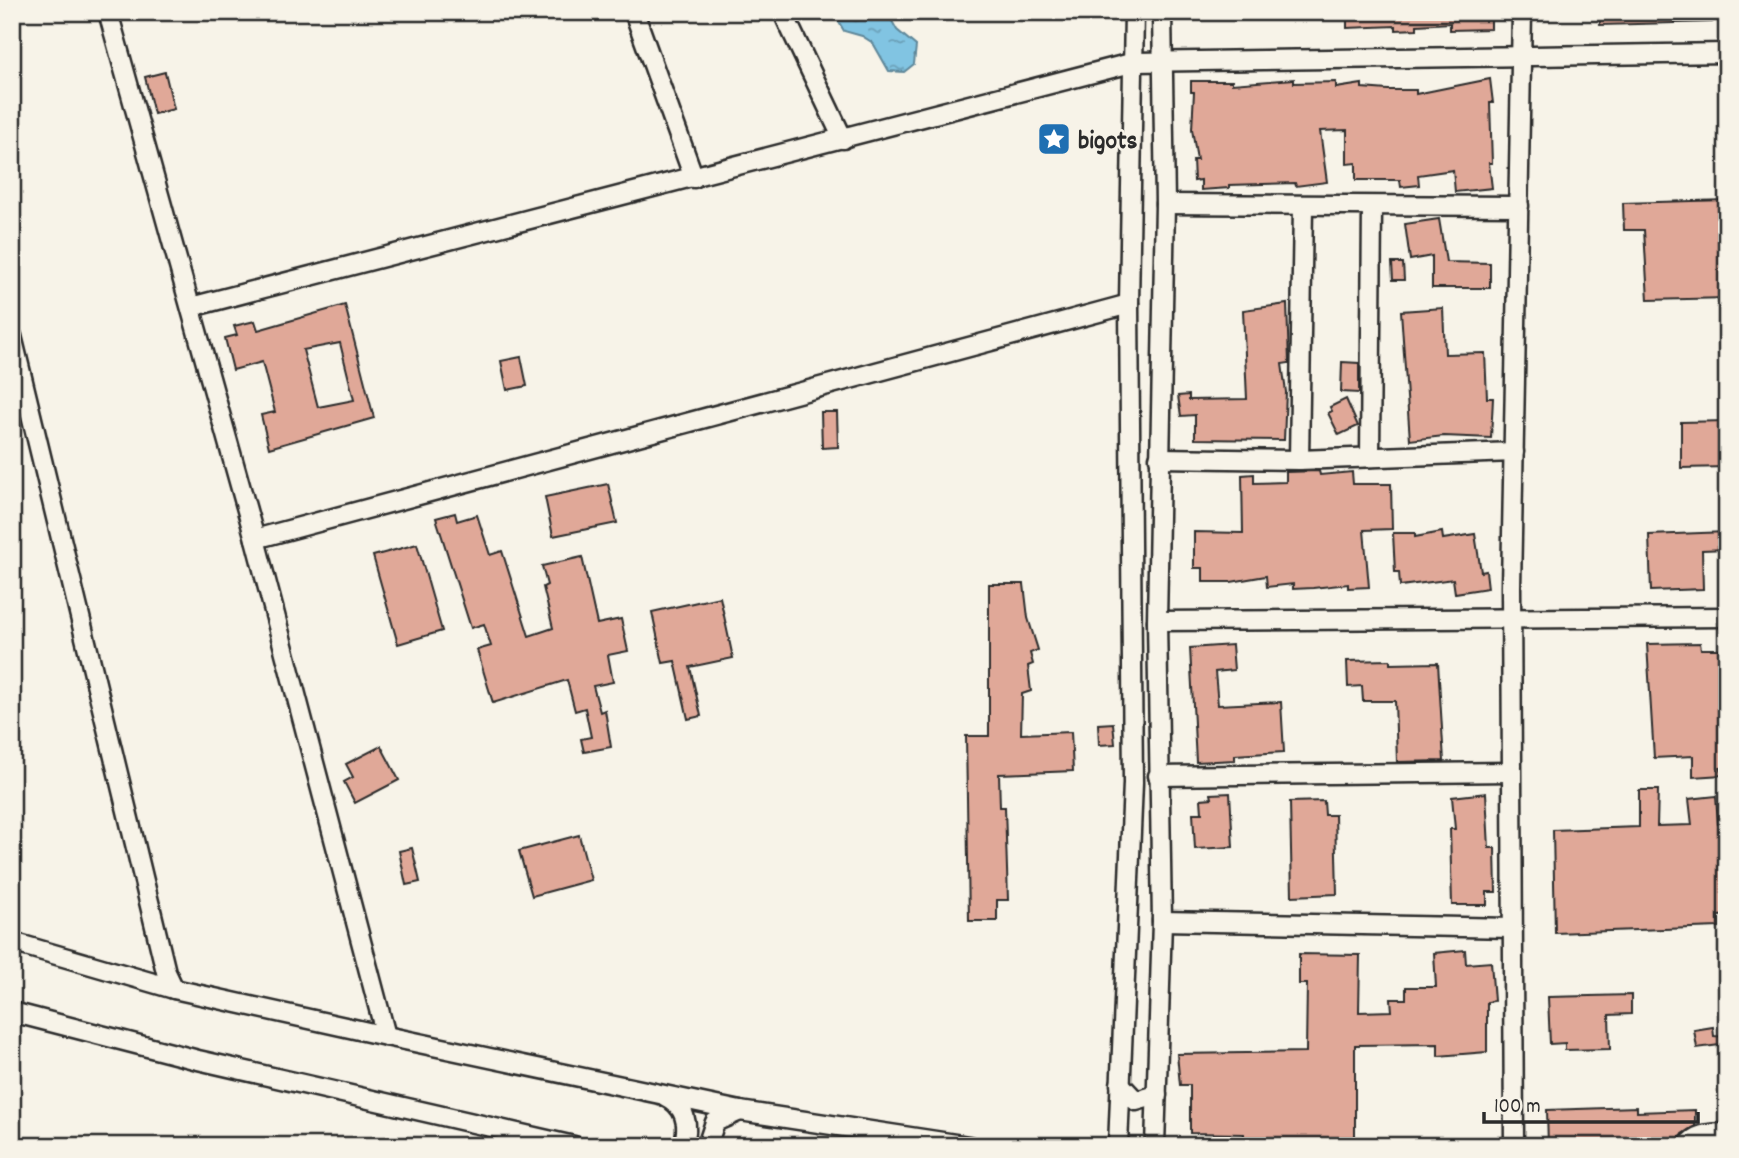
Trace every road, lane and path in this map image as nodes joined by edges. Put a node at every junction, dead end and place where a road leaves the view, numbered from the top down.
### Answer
1 (108, 12) edge
2 (635, 12) edge
3 (1134, 12) edge
4 (1162, 12) edge
5 (1522, 12) edge
6 (786, 19) dead end
7 (1727, 53) edge
8 (1522, 56) junction
9 (1162, 60) junction
10 (1135, 62) junction
11 (843, 139) junction
12 (694, 178) junction
13 (1165, 204) junction
14 (1519, 206) junction
15 (1303, 207) junction
16 (1372, 207) junction
17 (1129, 304) junction
18 (191, 307) junction
19 (13, 345) edge
20 (1514, 452) junction
21 (1370, 457) junction
22 (1159, 458) junction
23 (1299, 460) junction
24 (255, 539) junction
25 (1727, 617) edge
26 (1157, 621) junction
27 (1511, 621) junction
28 (1511, 772) junction
29 (1158, 776) junction
30 (1162, 921) junction
31 (1512, 928) junction
32 (12, 942) edge
33 (174, 989) junction
34 (12, 1012) edge
35 (386, 1036) junction
36 (1120, 1084) junction
37 (661, 1094) junction
38 (1157, 1095) junction
39 (740, 1111) junction
40 (1727, 1133) edge
41 (574, 1146) edge
42 (683, 1146) edge
43 (707, 1146) edge
44 (969, 1146) edge
45 (1118, 1146) edge
46 (1155, 1146) edge
47 (1514, 1146) edge
48 (1687, 1146) edge

1 - 18 street
2 - 12 street
3 - 10 street
4 - 9 street
5 - 8 street
6 - 11 street
7 - 8 street
8 - 9 street
8 - 14 street
9 - 10 street
9 - 13 street
10 - 11 street
10 - 17 street
11 - 12 street
12 - 18 street
13 - 15 street
13 - 22 street
14 - 16 street
14 - 20 street
15 - 16 street
15 - 23 street
16 - 21 street
17 - 24 street
17 - 36 street
18 - 24 street
19 - 33 street
20 - 21 street
20 - 27 street
21 - 23 street
22 - 23 street
22 - 26 street
24 - 35 street
25 - 27 street
26 - 27 street
26 - 29 street
27 - 28 street
28 - 29 street
28 - 31 street
29 - 30 street
30 - 31 street
30 - 38 street
31 - 47 street
32 - 33 street
33 - 35 street
34 - 41 street
35 - 37 street
36 - 38 street
36 - 45 street
37 - 39 street
37 - 42 street
38 - 46 street
39 - 43 street
39 - 44 street
40 - 48 street

